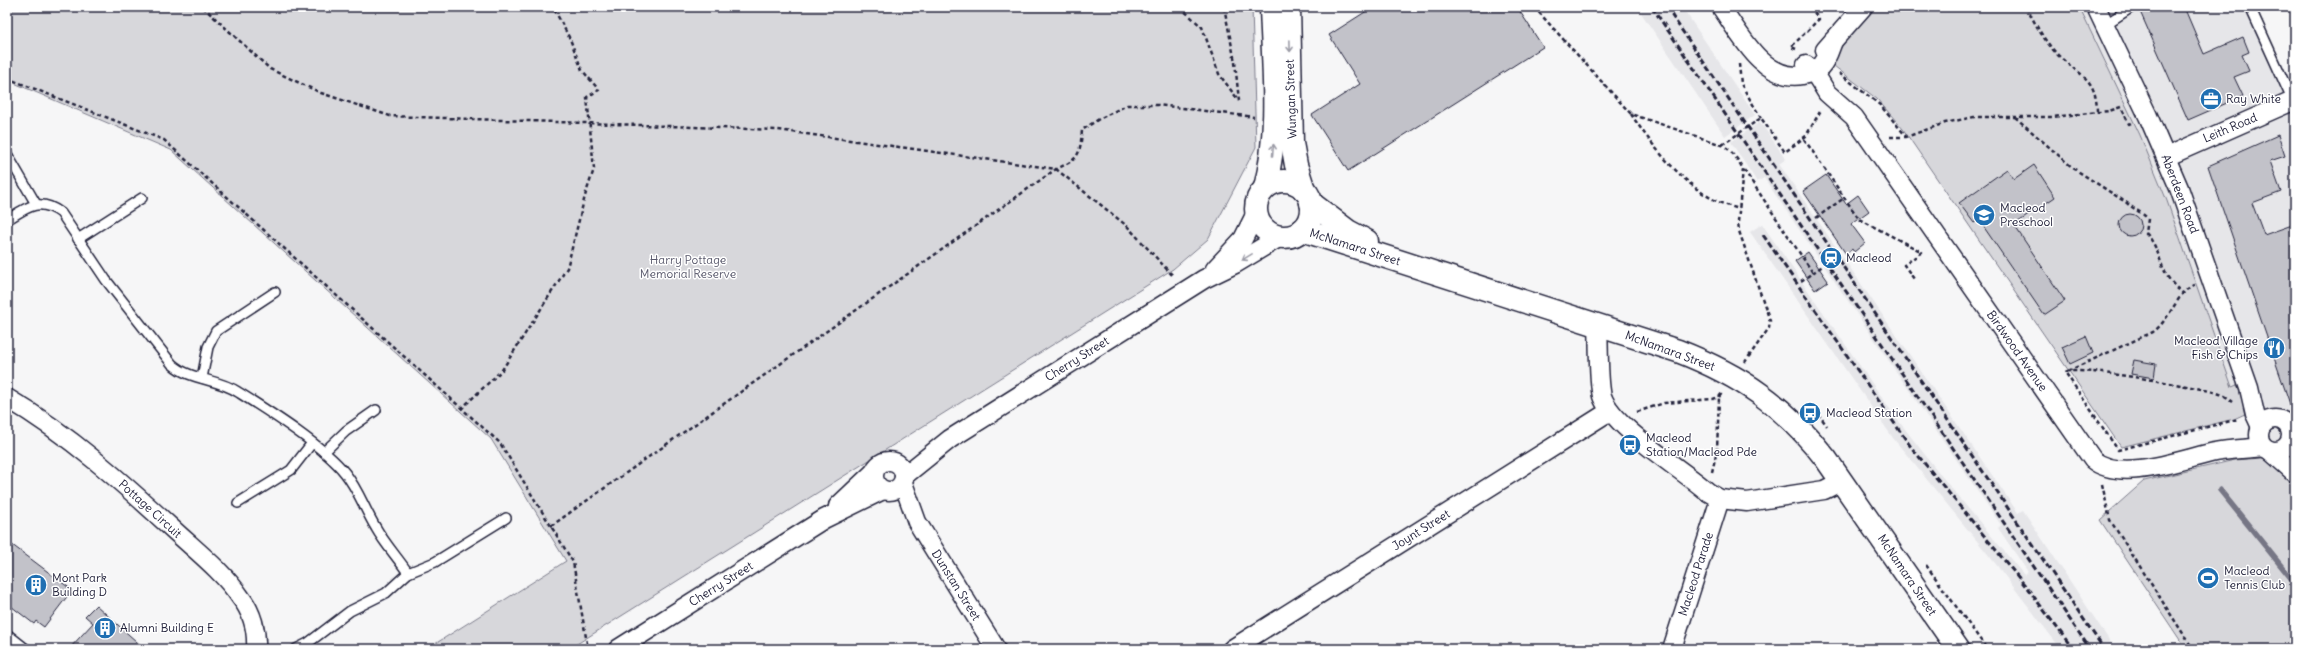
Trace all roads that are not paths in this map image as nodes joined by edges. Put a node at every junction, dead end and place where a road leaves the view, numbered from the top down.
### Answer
1 (1271, 7) edge
2 (1289, 7) edge
3 (1720, 7) edge
4 (1863, 7) edge
5 (2096, 7) edge
6 (2132, 7) edge
7 (2250, 7) edge
8 (2106, 24) junction
9 (1814, 66) junction
10 (2294, 102) edge
11 (1868, 138) junction
12 (7, 154) edge
13 (2166, 157) junction
14 (1265, 188) junction
15 (1307, 196) junction
16 (142, 198) dead end
17 (36, 204) junction
18 (1256, 213) junction
19 (7, 220) edge
20 (1302, 230) junction
21 (1280, 237) junction
22 (78, 239) junction
23 (1407, 264) junction
24 (1204, 279) junction
25 (275, 292) dead end
26 (1598, 325) junction
27 (202, 378) junction
28 (7, 398) edge
29 (376, 410) dead end
30 (1615, 416) junction
31 (2273, 431) edge
32 (950, 439) junction
33 (2291, 441) edge
34 (312, 443) junction
35 (324, 452) junction
36 (2295, 461) edge
37 (892, 462) junction
38 (874, 472) junction
39 (2295, 473) edge
40 (903, 479) junction
41 (1842, 481) junction
42 (885, 491) junction
43 (1720, 499) junction
44 (238, 503) dead end
45 (506, 518) dead end
46 (824, 519) junction
47 (916, 522) junction
48 (408, 573) junction
49 (7, 634) edge
50 (26, 649) edge
51 (256, 649) edge
52 (296, 649) edge
53 (618, 649) edge
54 (996, 649) edge
55 (1232, 649) edge
56 (1672, 649) edge
57 (1958, 649) edge

14 -> 1 street, Wungan Street
2 -> 15 street, Wungan Street
3 - 9 street
4 - 9 street
5 - 8 street, Aberdeen Road
6 - 8 lane
7 - 10 lane
8 - 13 street, Aberdeen Road
9 - 11 street, Birdwood Avenue
9 - 11 street, Birdwood Avenue
10 - 13 street, Leith Road
11 - 31 street, Birdwood Avenue
12 - 17 lane
13 - 31 street, Aberdeen Road
14 - 15 street
14 - 18 street
15 - 20 street
15 - 23 street, McNamara Street
16 - 22 lane
17 - 19 lane
17 - 22 lane
18 - 21 street
18 - 24 street, Cherry Street
20 - 21 street
20 - 23 street, McNamara Street
21 -> 24 street, Cherry Street
22 - 27 lane
23 - 26 street, McNamara Street
24 - 32 street, Cherry Street
25 - 27 lane
26 - 30 street
26 - 41 street, McNamara Street
27 - 34 lane
28 - 51 street, Pottage Circuit
29 - 35 lane
30 - 43 street
30 - 55 street, Joynt Street
31 - 33 street
31 - 39 street, Aberdeen Road
32 - 37 street, Cherry Street
32 - 40 street, Cherry Street
33 - 36 street
34 - 35 lane
34 - 44 lane
35 - 48 lane
37 - 38 street
37 - 40 street
38 - 42 street
38 - 46 street, Cherry Street
40 - 42 street
40 - 47 street, Dunstan Street
41 - 43 street
41 - 57 street, McNamara Street
42 - 46 street, Cherry Street
42 - 47 street, Dunstan Street
43 - 56 street, Macleod Parade
45 - 48 lane
46 - 53 street, Cherry Street
47 - 54 street, Dunstan Street
48 - 52 lane
49 - 50 lane

